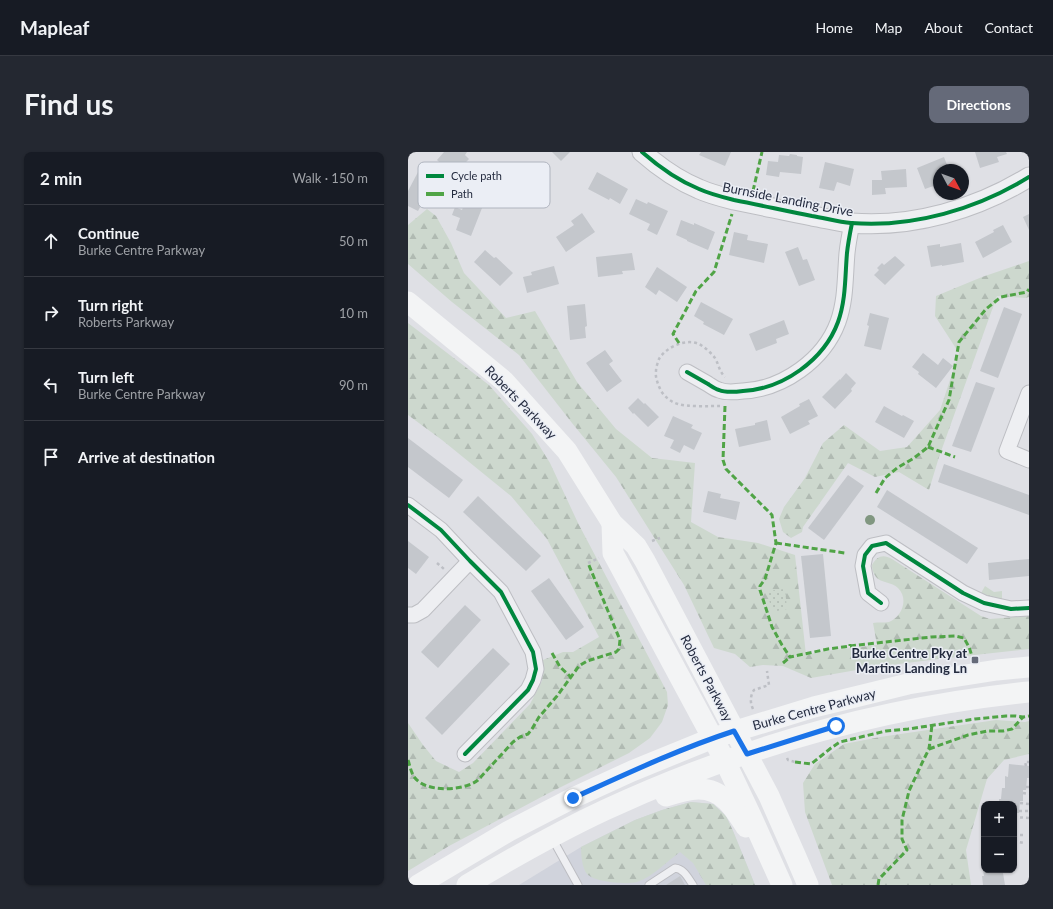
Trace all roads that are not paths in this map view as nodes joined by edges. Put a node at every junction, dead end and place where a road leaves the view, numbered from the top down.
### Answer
1 (642, 152) edge
2 (1029, 177) edge
3 (852, 223) junction
4 (408, 302) edge
5 (687, 372) dead end
6 (1029, 393) edge
7 (1029, 460) edge
8 (408, 505) edge
9 (612, 523) junction
10 (470, 561) junction
11 (881, 603) dead end
12 (1029, 608) edge
13 (408, 615) edge
14 (1029, 667) edge
15 (1029, 692) edge
16 (734, 731) junction
17 (713, 738) junction
18 (464, 754) dead end
19 (747, 754) junction
20 (725, 761) junction
21 (551, 837) junction
22 (781, 884) edge
23 (418, 885) edge
24 (467, 885) edge
25 (578, 885) edge
26 (649, 885) edge
27 (693, 885) edge
28 (808, 885) edge

1 - 3 street, Burnside Landing Drive
2 - 3 street, Burnside Landing Drive
3 - 5 street
4 - 9 main road, Roberts Parkway
6 - 7 street
8 - 10 street
9 - 16 main road, Roberts Parkway
9 - 17 main road, Roberts Parkway
10 - 13 street
10 - 18 street
11 - 12 street
14 - 16 main road, Burke Centre Parkway
15 - 19 main road, Burke Centre Parkway
16 - 17 main road, Burke Centre Parkway
16 - 19 main road, Roberts Parkway
17 - 20 main road, Roberts Parkway
17 - 23 main road, Burke Centre Parkway
19 - 20 main road, Burke Centre Parkway
19 - 28 main road, Roberts Parkway
20 - 21 main road, Burke Centre Parkway
20 - 22 main road, Roberts Parkway
21 - 22 main road
21 - 24 main road, Burke Centre Parkway
21 - 25 lane
26 - 27 lane

